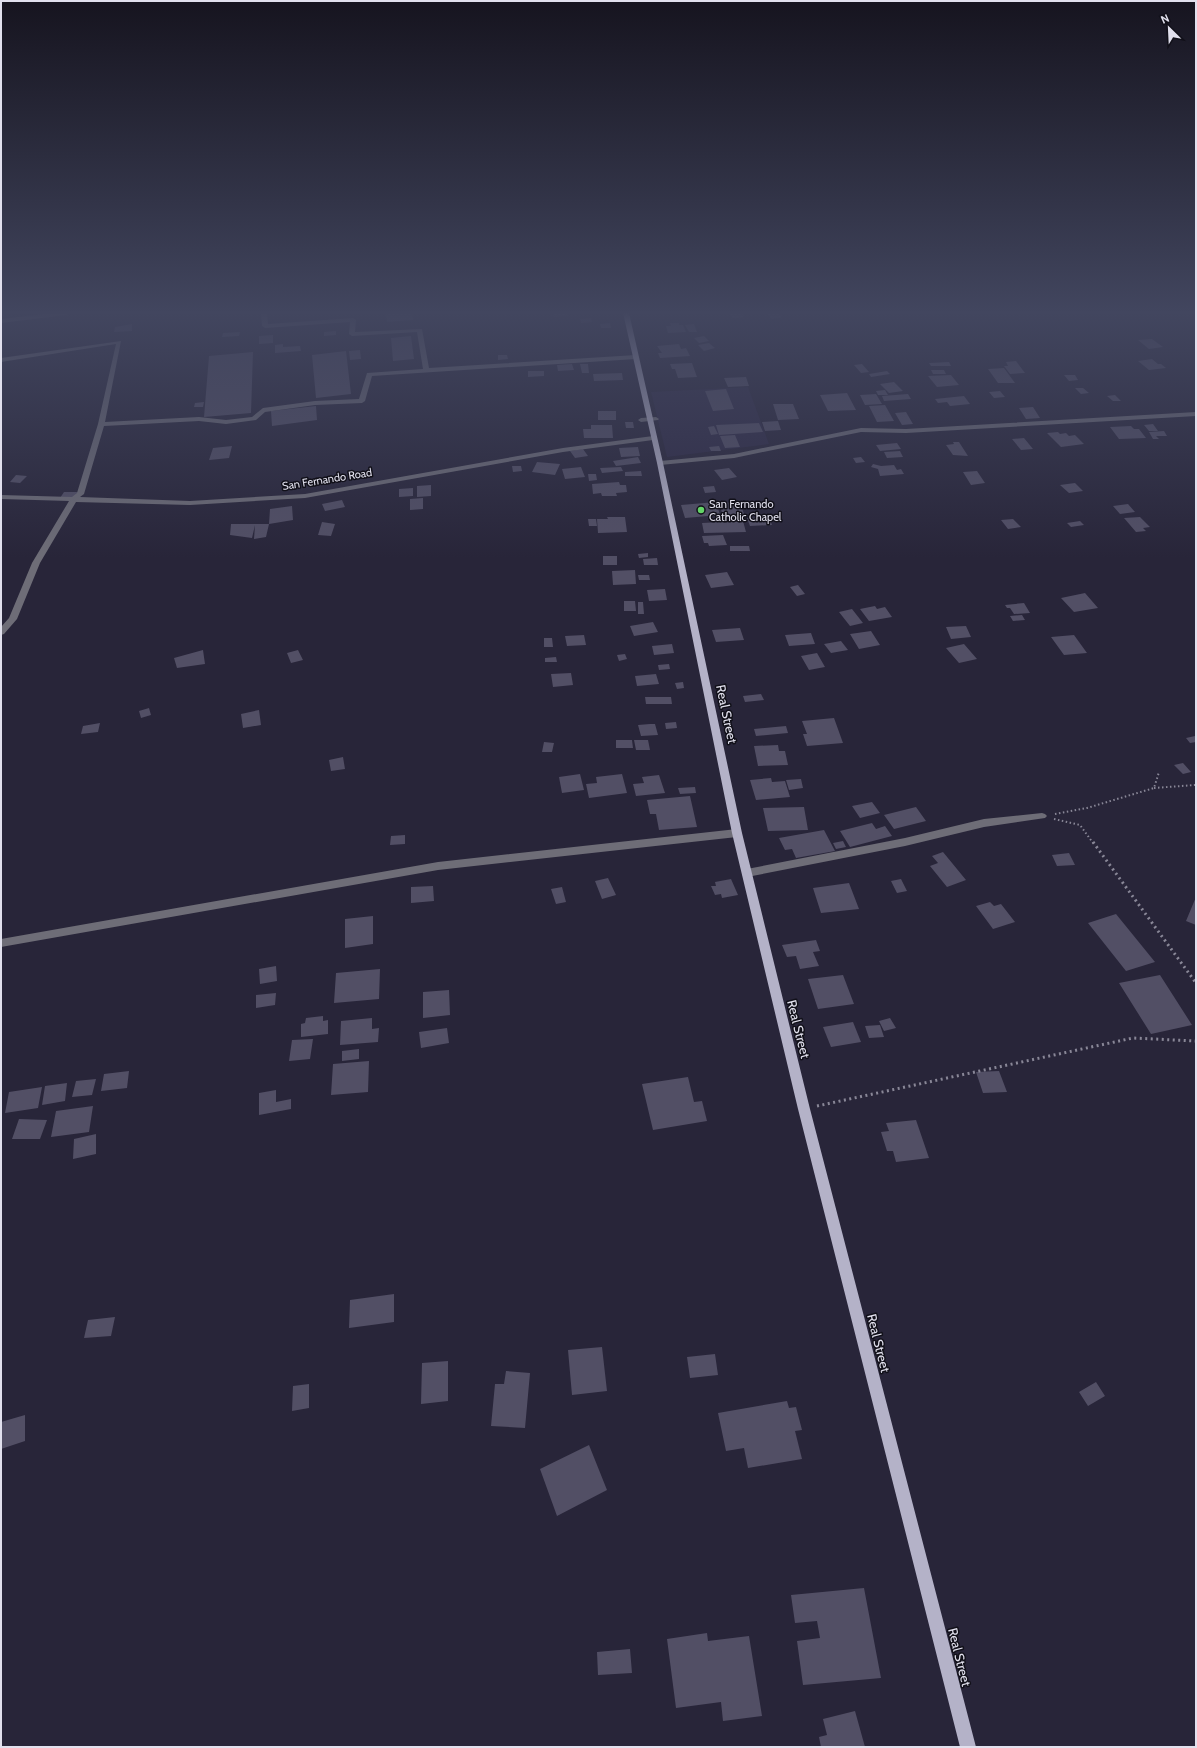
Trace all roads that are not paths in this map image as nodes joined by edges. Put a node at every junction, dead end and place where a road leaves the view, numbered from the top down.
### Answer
1 (107, 395) edge
2 (364, 395) edge
3 (644, 395) edge
4 (1196, 414) edge
5 (101, 424) junction
6 (653, 438) junction
7 (660, 463) junction
8 (1, 497) edge
9 (73, 500) junction
10 (13, 619) junction
11 (1, 622) edge
12 (1, 632) edge
13 (1042, 816) road end
14 (737, 833) junction
15 (747, 873) junction
16 (1, 943) edge
17 (968, 1747) edge

1 - 5 street
2 - 5 street
3 - 6 main road, Real Street
4 - 7 street
5 - 9 street
6 - 7 main road, Real Street
6 - 9 street, San Fernando Road
7 - 14 main road, Real Street
8 - 9 street, San Fernando Road
9 - 10 street
10 - 11 street
10 - 12 street
13 - 15 street
14 - 15 main road, Real Street
14 - 16 street
15 - 17 main road, Real Street

